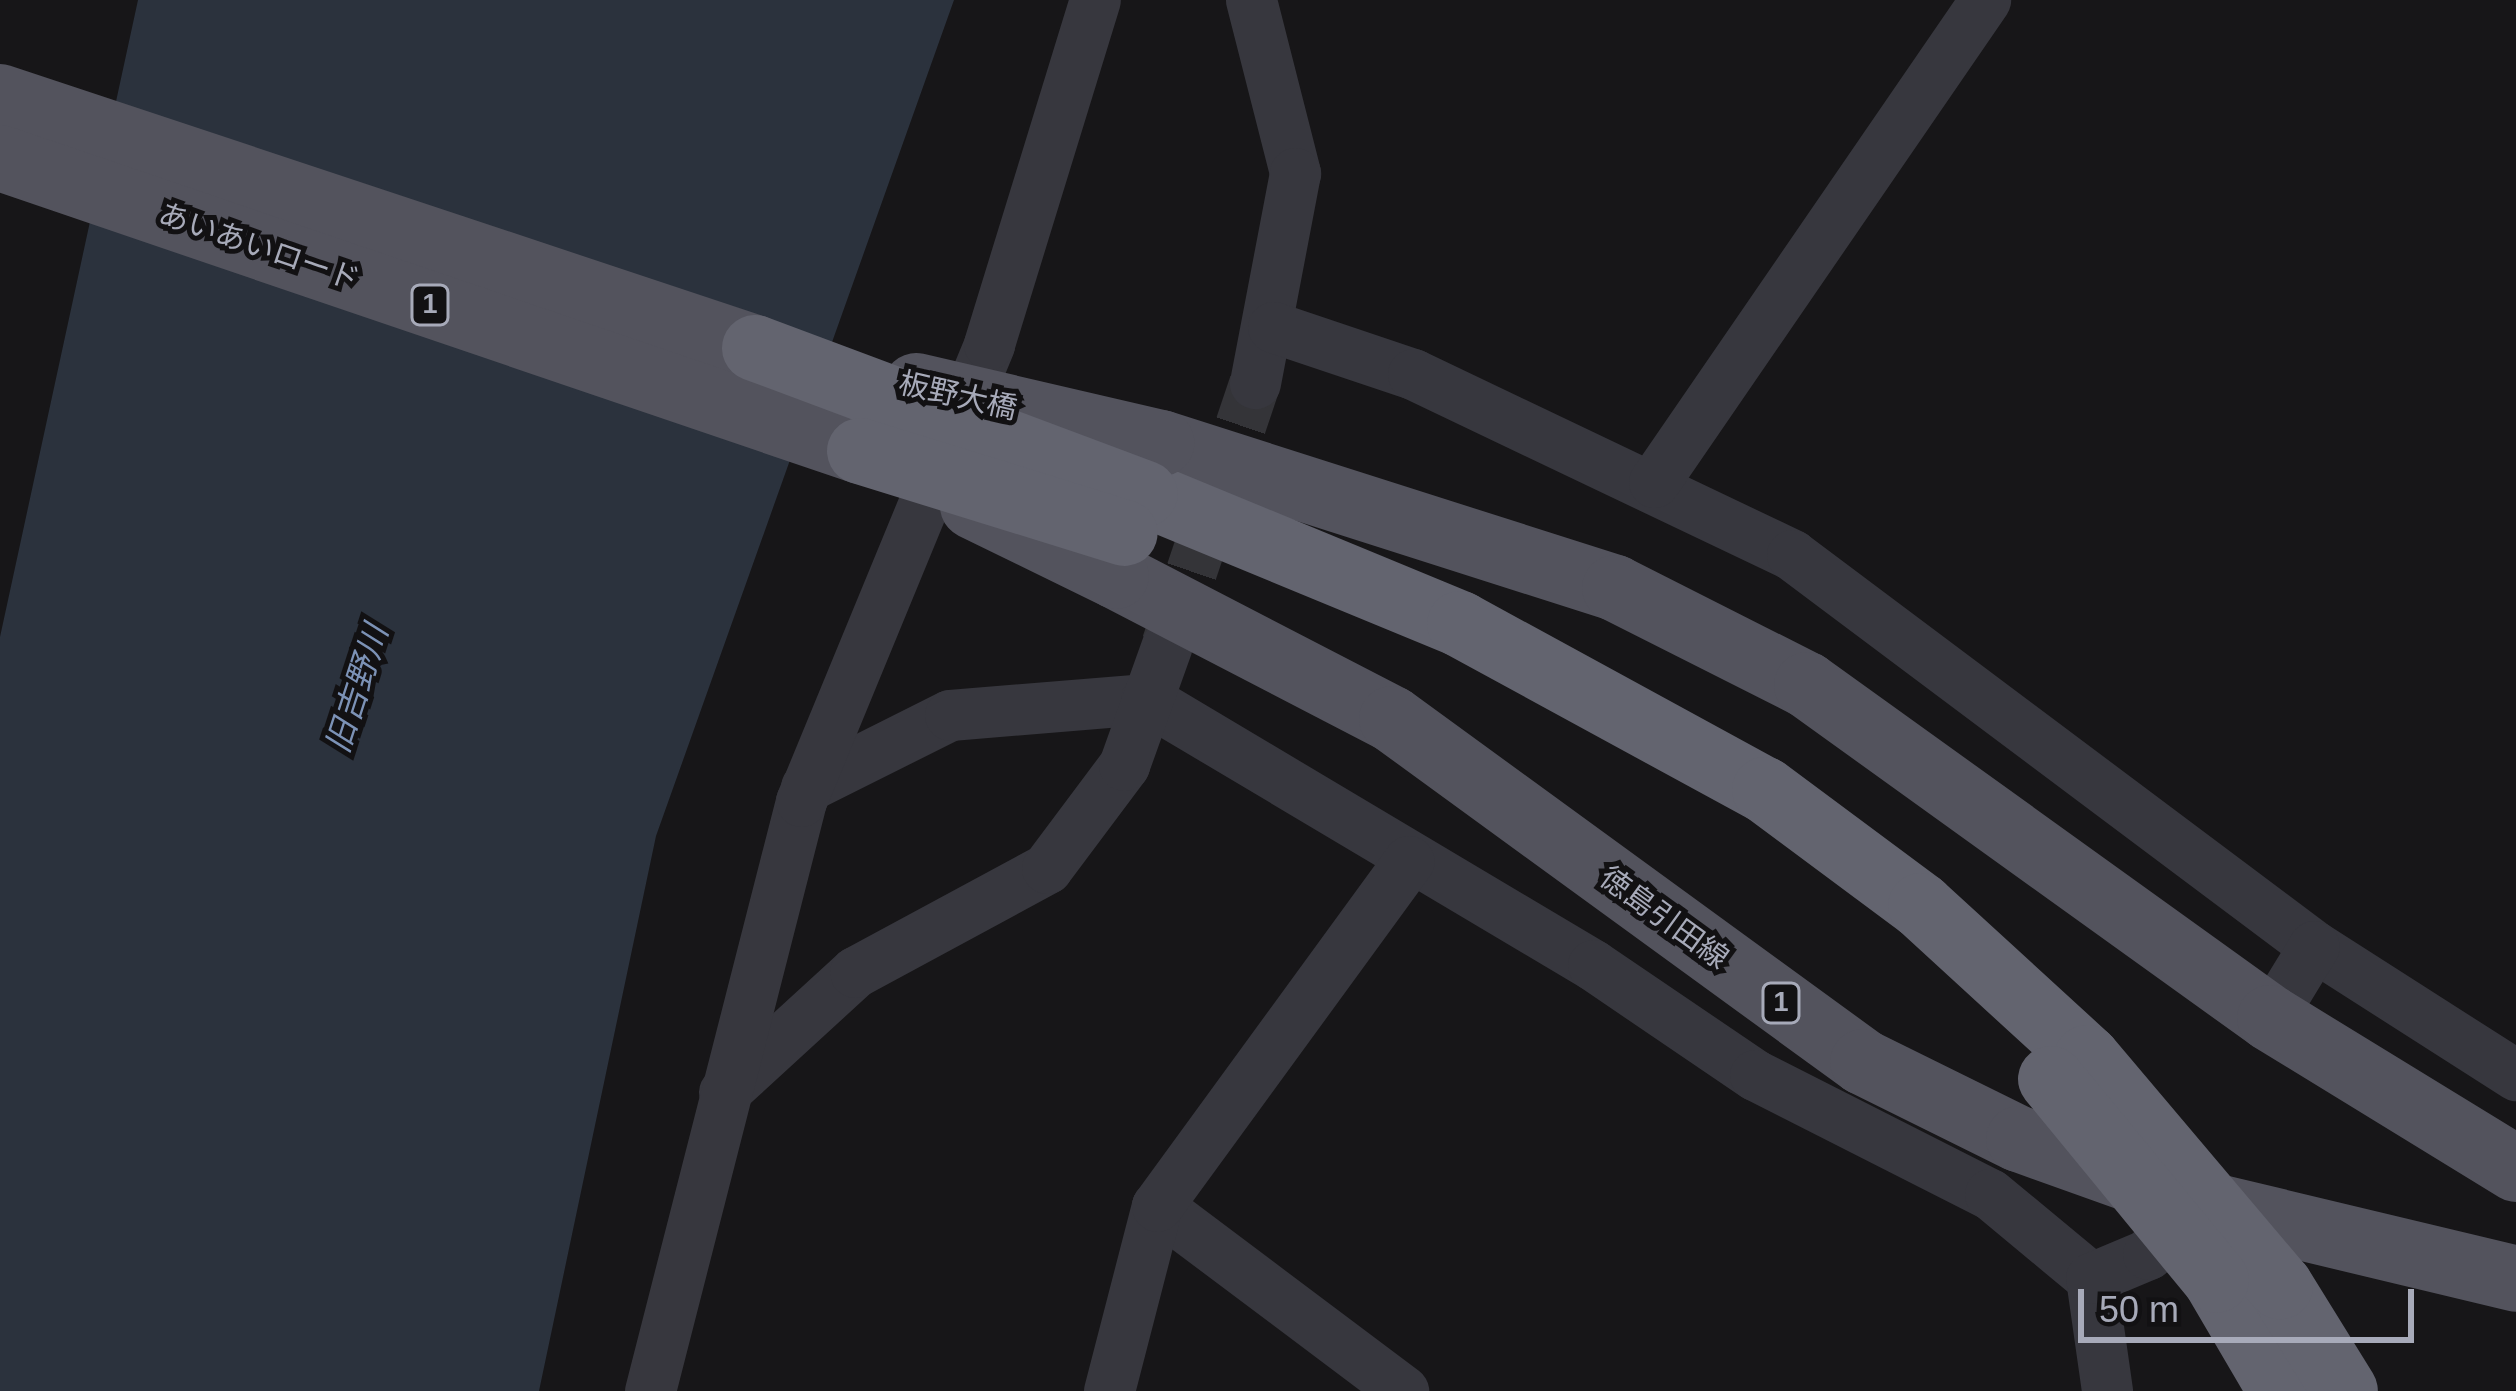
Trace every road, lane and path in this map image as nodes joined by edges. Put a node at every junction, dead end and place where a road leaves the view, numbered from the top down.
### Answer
1 (1096, 0) edge
2 (1251, 0) edge
3 (1985, 0) edge
4 (0, 97) edge
5 (0, 158) edge
6 (1273, 327) junction
7 (755, 349) joint
8 (1255, 383) tunnel mouth
9 (860, 451) joint
10 (1654, 482) junction
11 (1137, 511) junction
12 (1167, 645) tunnel mouth
13 (1146, 699) junction
14 (806, 787) junction
15 (1409, 861) junction
16 (2314, 946) junction
17 (2270, 1018) junction
18 (2067, 1066) junction
19 (2516, 1075) edge
20 (717, 1100) junction
21 (2516, 1168) edge
22 (2192, 1201) junction
23 (1156, 1206) junction
24 (2091, 1278) junction
25 (2516, 1280) edge
26 (650, 1391) edge
27 (1109, 1391) edge
28 (1403, 1391) edge
29 (2107, 1391) edge
30 (2281, 1391) edge
31 (2344, 1391) edge

1 - 14 street
2 - 6 street
3 - 10 street
4 - 7 main road, あいあいロード / 1
5 - 9 main road, あいあいロード / 1
6 - 8 street
6 - 10 street
7 - 11 highway, bridge
9 - 11 highway, bridge
10 - 16 street
11 - 17 main road
11 - 18 highway
11 - 22 main road, 徳島引田線 / 1
12 - 13 street
13 - 14 street
13 - 15 street
13 - 20 street
14 - 20 street
15 - 23 street
15 - 24 street
16 - 17 street
16 - 19 street
17 - 21 main road
18 - 30 highway, bridge
18 - 31 highway, bridge
20 - 26 street
22 - 24 street
22 - 25 main road, 徳島引田線 / 1
23 - 27 street
23 - 28 street
24 - 29 street

